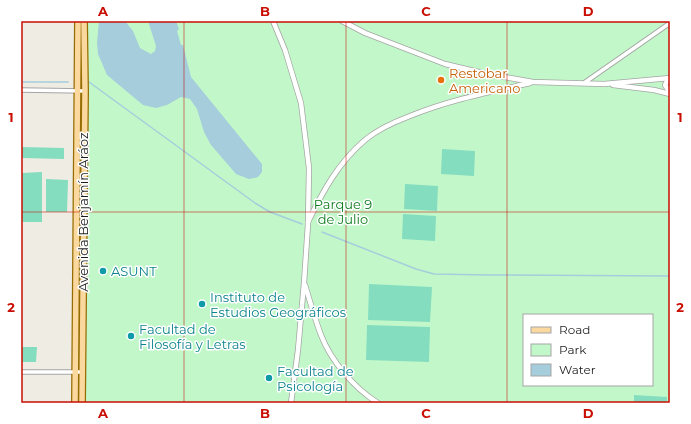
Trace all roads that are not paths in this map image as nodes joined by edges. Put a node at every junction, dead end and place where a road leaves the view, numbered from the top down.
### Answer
1 (78, 21) edge
2 (84, 21) edge
3 (273, 21) edge
4 (342, 21) edge
5 (670, 23) edge
6 (670, 78) edge
7 (533, 82) junction
8 (583, 84) junction
9 (604, 84) junction
10 (21, 90) edge
11 (77, 91) junction
12 (85, 91) junction
13 (670, 93) edge
14 (308, 224) junction
15 (304, 283) junction
16 (21, 372) edge
17 (75, 372) junction
18 (82, 372) junction
19 (74, 403) edge
20 (82, 403) edge
21 (291, 403) edge
22 (378, 403) edge

1 - 11 main road, Avenida Benjamín Aráoz
2 - 12 main road, Avenida Benjamín Aráoz
3 - 14 street
4 - 7 street
5 - 8 street
6 - 9 street
6 - 13 street
7 - 8 street
7 - 14 street
8 - 9 street
9 - 13 street
10 - 11 street
11 - 12 street
11 - 17 main road, Avenida Benjamín Aráoz
12 - 18 main road, Avenida Benjamín Aráoz
14 - 15 street
15 - 21 street
15 - 22 street
16 - 17 street
17 - 18 street
17 - 19 main road, Avenida Benjamín Aráoz
18 - 20 main road, Avenida Benjamín Aráoz

